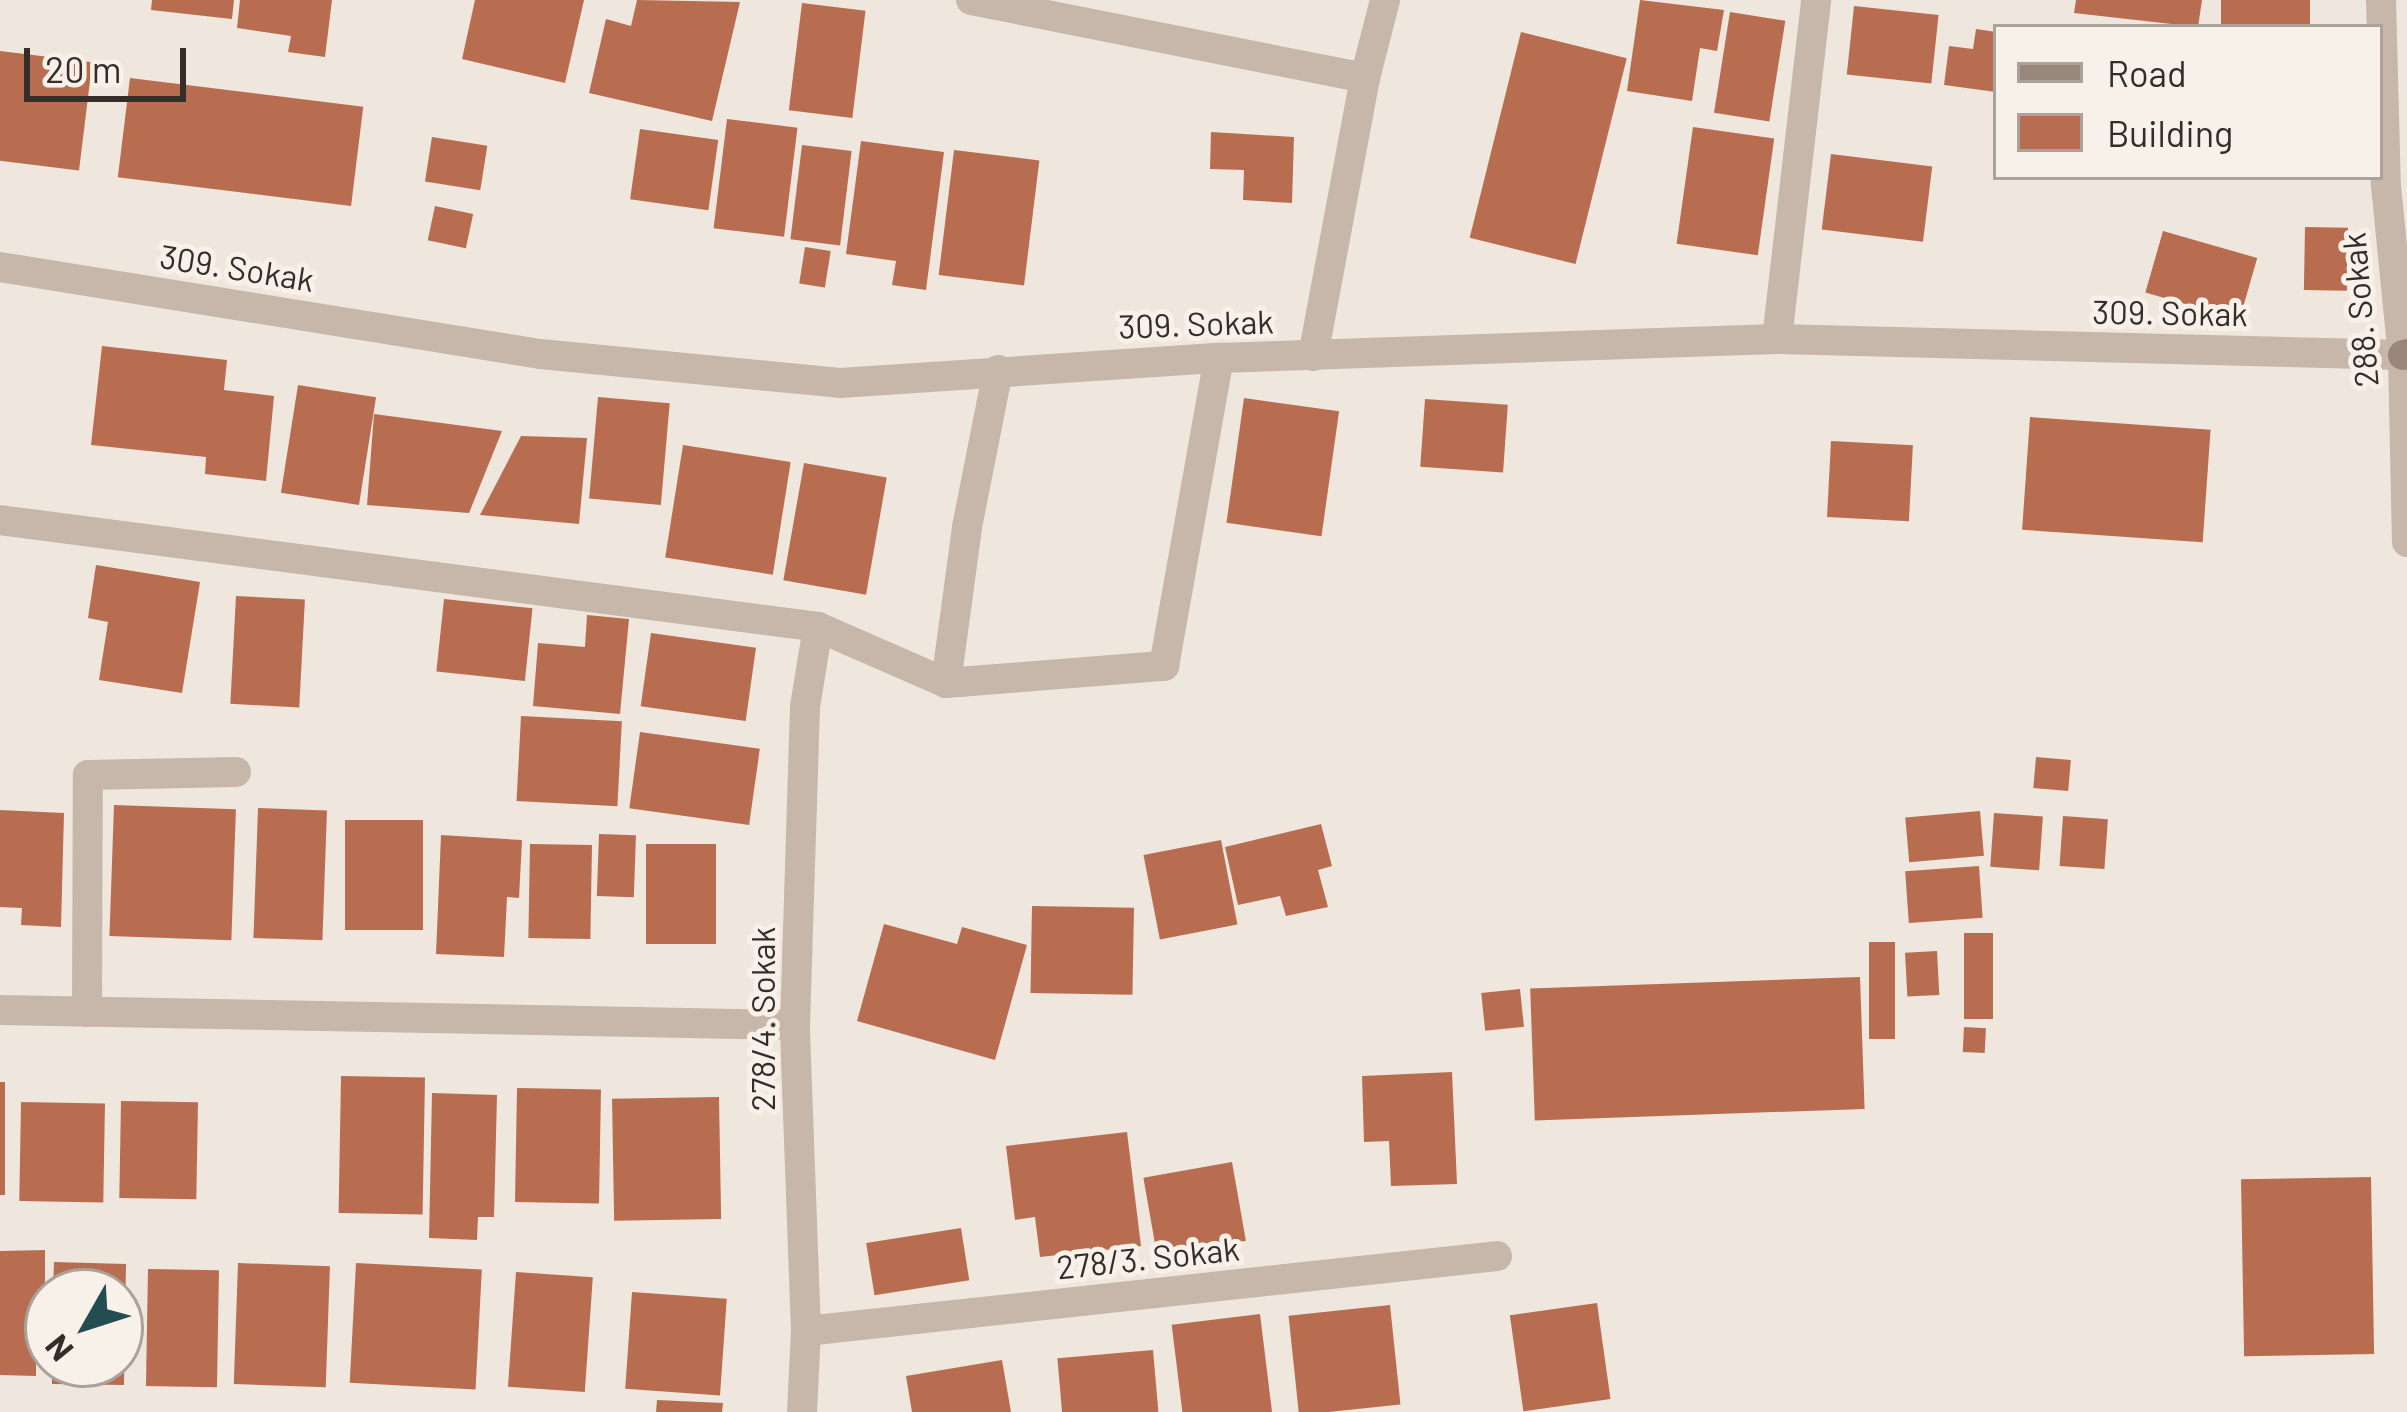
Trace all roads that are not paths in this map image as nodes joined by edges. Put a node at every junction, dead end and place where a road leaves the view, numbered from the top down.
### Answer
1 (971, 0) edge
2 (1385, 0) edge
3 (1816, 0) edge
4 (2383, 74) edge
5 (1365, 78) junction
6 (0, 266) edge
7 (1777, 339) junction
8 (2405, 355) edge
9 (1312, 356) junction
10 (1219, 358) junction
11 (998, 370) junction
12 (0, 520) edge
13 (2407, 542) edge
14 (818, 627) junction
15 (946, 683) junction
16 (236, 772) dead end
17 (0, 1010) edge
18 (87, 1012) junction
19 (795, 1024) junction
20 (1497, 1256) dead end
21 (806, 1331) junction
22 (802, 1412) edge

1 - 5 street
2 - 5 street
3 - 7 street
4 - 8 street, 288. Sokak
5 - 9 street
6 - 11 street, 309. Sokak
7 - 8 street, 309. Sokak
7 - 9 street, 309. Sokak
8 - 13 street, 288. Sokak
9 - 10 street, 309. Sokak
10 - 11 street, 309. Sokak
10 - 15 street
11 - 15 street
12 - 14 street
14 - 15 street
14 - 19 street, 278/4. Sokak
16 - 18 street
17 - 18 street
18 - 19 street
19 - 21 street, 278/4. Sokak
20 - 21 street, 278/3. Sokak
21 - 22 street, 278/4. Sokak

